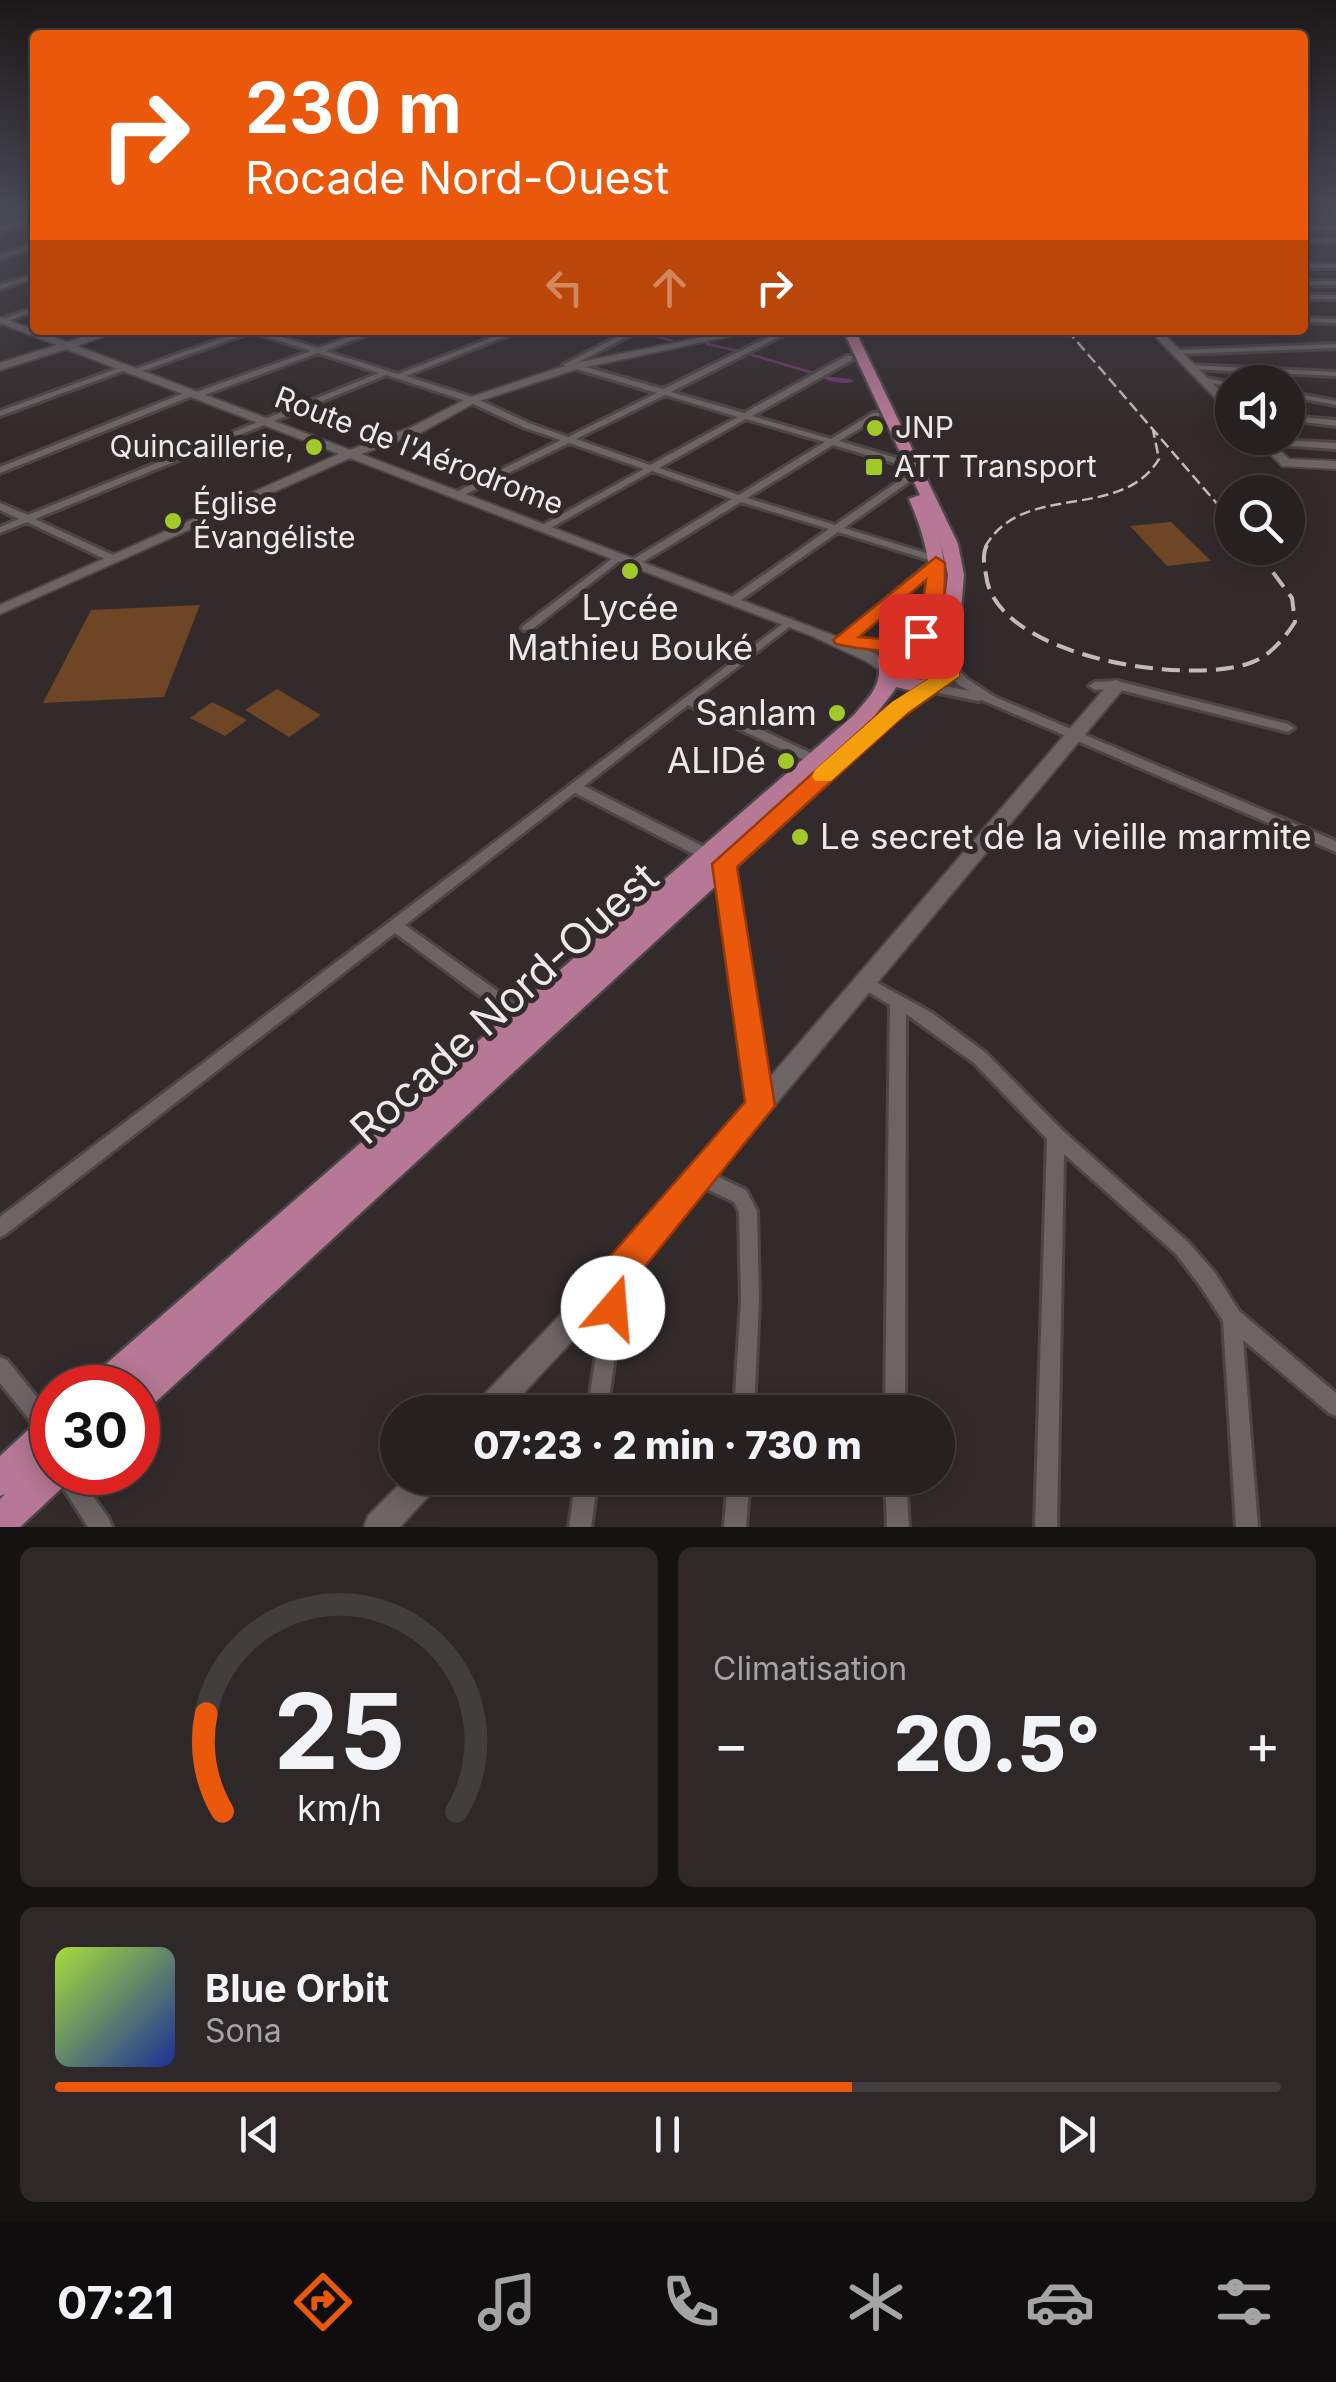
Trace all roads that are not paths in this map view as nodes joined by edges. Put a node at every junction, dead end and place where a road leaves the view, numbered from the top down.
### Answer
1 (1336, 297) edge
2 (1308, 298) edge
3 (30, 311) edge
4 (1308, 320) edge
5 (1, 321) edge
6 (1336, 321) edge
7 (30, 331) edge
8 (41, 335) edge
9 (47, 335) edge
10 (100, 335) edge
11 (237, 335) edge
12 (269, 335) edge
13 (362, 335) edge
14 (503, 335) edge
15 (626, 335) edge
16 (728, 335) edge
17 (779, 335) edge
18 (838, 335) edge
19 (851, 335) edge
20 (1159, 335) edge
21 (44, 336) junction
22 (67, 346) junction
23 (1336, 346) edge
24 (319, 350) junction
25 (1176, 352) junction
26 (850, 358) junction
27 (575, 366) junction
28 (0, 367) edge
29 (1191, 367) junction
30 (130, 370) junction
31 (556, 371) junction
32 (385, 373) junction
33 (1336, 374) edge
34 (400, 376) junction
35 (1204, 380) junction
36 (1215, 382) edge
37 (1215, 391) edge
38 (665, 392) junction
39 (194, 394) junction
40 (1305, 397) edge
41 (472, 400) junction
42 (1336, 402) edge
43 (0, 414) edge
44 (876, 415) junction
45 (746, 416) junction
46 (1305, 420) edge
47 (265, 422) junction
48 (1336, 423) edge
49 (570, 440) junction
50 (832, 442) junction
51 (1305, 443) edge
52 (1336, 446) edge
53 (350, 454) junction
54 (1278, 455) edge
55 (897, 461) junction
56 (1336, 465) edge
57 (654, 468) junction
58 (0, 470) edge
59 (906, 480) junction
60 (458, 495) junction
61 (741, 499) junction
62 (0, 506) edge
63 (26, 520) junction
64 (544, 528) junction
65 (0, 530) edge
66 (836, 530) junction
67 (618, 557) junction
68 (113, 559) junction
69 (936, 561) junction
70 (634, 563) junction
71 (733, 601) junction
72 (0, 610) edge
73 (789, 622) junction
74 (528, 628) dead end
75 (817, 633) junction
76 (844, 640) junction
77 (906, 648) junction
78 (888, 671) junction
79 (938, 677) junction
80 (1106, 685) joint
81 (687, 700) junction
82 (990, 700) junction
83 (1288, 728) dead end
84 (1073, 734) junction
85 (815, 760) junction
86 (574, 788) junction
87 (1336, 848) edge
88 (714, 859) junction
89 (395, 925) junction
90 (865, 982) junction
91 (898, 1002) junction
92 (521, 1017) junction
93 (760, 1106) junction
94 (1056, 1136) junction
95 (700, 1177) junction
96 (0, 1228) edge
97 (618, 1273) junction
98 (1232, 1318) junction
99 (128, 1365) edge
100 (0, 1367) edge
101 (160, 1376) edge
102 (503, 1395) edge
103 (600, 1395) edge
104 (745, 1395) edge
105 (895, 1395) edge
106 (30, 1404) edge
107 (1336, 1406) edge
108 (30, 1451) edge
109 (0, 1478) edge
110 (30, 1494) edge
111 (79, 1495) edge
112 (410, 1495) edge
113 (585, 1495) edge
114 (738, 1495) edge
115 (897, 1495) edge
116 (0, 1522) edge
117 (101, 1527) edge
118 (379, 1527) edge
119 (580, 1527) edge
120 (735, 1527) edge
121 (898, 1527) edge
122 (1046, 1527) edge
123 (1247, 1527) edge

1 - 2 street
3 - 5 street
4 - 6 street
5 - 7 street, Route de l'Aérodrome
8 - 21 street, Route de l'Aérodrome
9 - 21 street
10 - 22 street
11 - 30 street
12 - 24 street
13 - 24 street
14 - 34 street
15 - 31 street
16 - 27 street
17 - 38 street
18 - 26 main road
19 - 79 main road
20 - 25 street
21 - 22 street, Route de l'Aérodrome
22 - 28 street
22 - 30 street, Route de l'Aérodrome
23 - 25 street
24 - 32 street
24 - 39 street
25 - 29 street
26 - 44 main road
26 - 45 street
27 - 31 street
27 - 38 street
29 - 33 street
29 - 35 street
30 - 39 street, Route de l'Aérodrome
30 - 43 street
31 - 41 street
32 - 34 street
32 - 47 street
34 - 41 street
35 - 36 street
35 - 37 street
38 - 45 street
38 - 49 street
39 - 47 street, Route de l'Aérodrome
39 - 58 street
40 - 42 street
41 - 49 street
41 - 53 street
44 - 50 street
44 - 55 main road
45 - 50 street
45 - 57 street
46 - 48 street
47 - 53 street, Route de l'Aérodrome
47 - 63 street
49 - 57 street
49 - 60 street
50 - 55 street
50 - 61 street
51 - 52 street
53 - 60 street, Route de l'Aérodrome
53 - 68 street
54 - 56 street
55 - 59 main road
57 - 61 street
57 - 64 street
59 - 66 street
59 - 69 main road
60 - 64 street, Route de l'Aérodrome
61 - 66 street
61 - 70 street
62 - 63 street
63 - 65 street
63 - 68 street
64 - 67 street, Route de l'Aérodrome
66 - 69 street
66 - 71 street
67 - 70 street, Route de l'Aérodrome
67 - 74 street
68 - 72 street
69 - 76 street
69 - 77 main road
70 - 71 street, Route de l'Aérodrome
71 - 73 street, Route de l'Aérodrome
73 - 75 street, Route de l'Aérodrome
73 - 81 street
75 - 76 street, Route de l'Aérodrome
75 - 78 street, Route de l'Aérodrome
76 - 77 street, Route de l'Aérodrome
77 - 78 main road, Rocade Nord-Ouest
77 - 79 main road
78 - 79 main road
78 - 85 main road, Rocade Nord-Ouest
79 - 82 street
79 - 82 street
79 - 88 main road, Rocade Nord-Ouest
80 - 83 street
80 - 84 street
81 - 85 street
81 - 86 street
82 - 84 street
84 - 87 street
84 - 90 street
85 - 88 main road, Rocade Nord-Ouest
86 - 88 street
86 - 89 street
88 - 92 main road, Rocade Nord-Ouest
88 - 93 street
88 - 101 main road, Rocade Nord-Ouest
89 - 92 street
89 - 96 street
90 - 91 street
90 - 93 street
91 - 94 street
91 - 105 street
92 - 99 main road, Rocade Nord-Ouest
93 - 95 street
94 - 98 street
94 - 122 street
95 - 97 street
95 - 104 street
97 - 102 street
97 - 103 street
98 - 107 street
98 - 123 street
100 - 106 street
108 - 109 main road
110 - 116 main road
111 - 117 street
112 - 118 street
113 - 119 street
114 - 120 street
115 - 121 street

